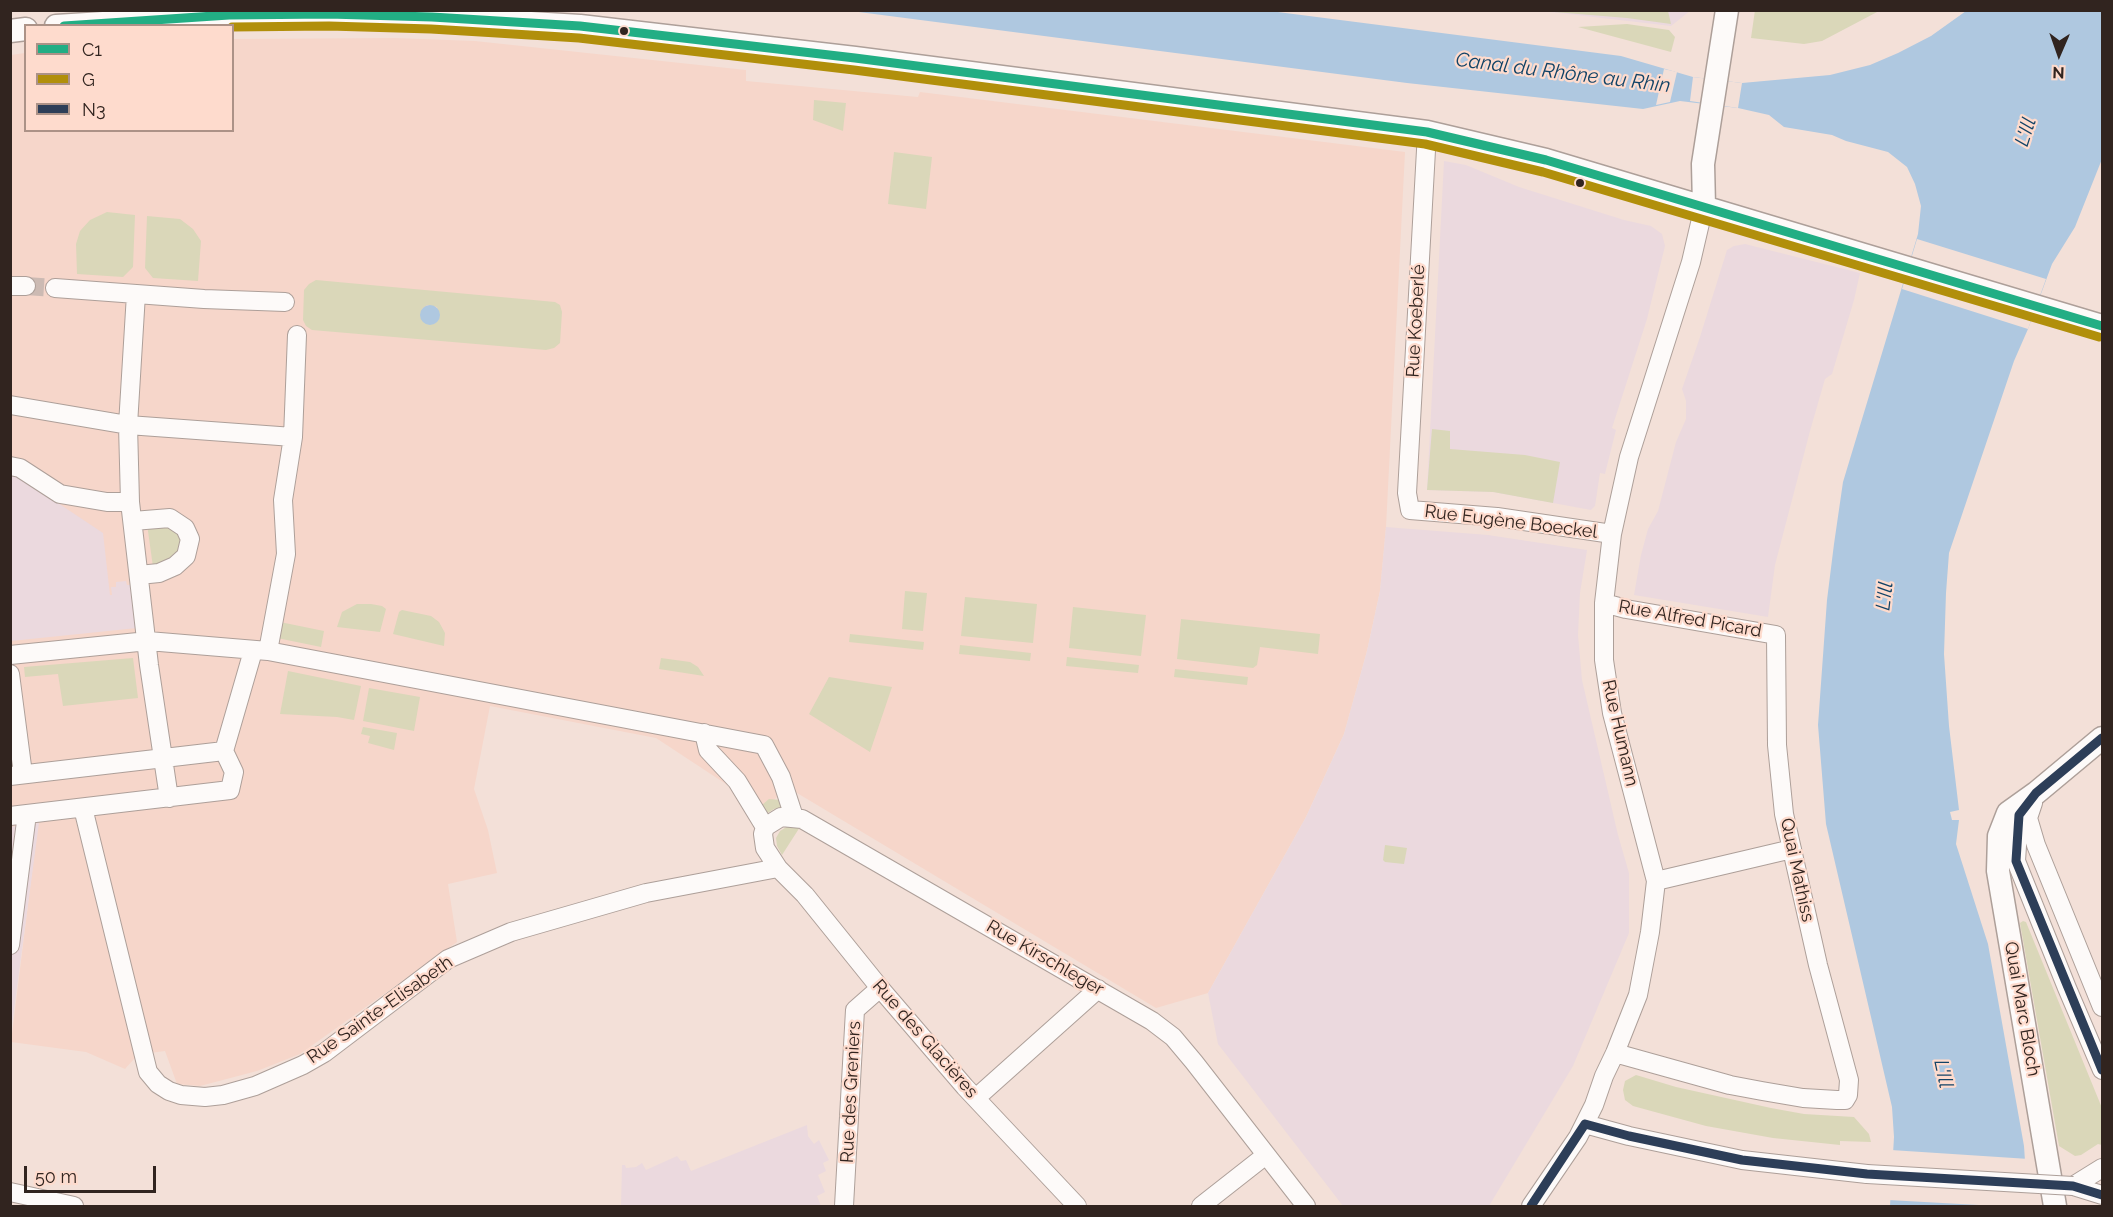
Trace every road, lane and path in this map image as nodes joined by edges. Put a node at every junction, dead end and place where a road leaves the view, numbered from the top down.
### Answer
1 (1727, 10) edge
2 (87, 24) edge
3 (1427, 132) junction
4 (1704, 206) junction
5 (55, 288) tunnel mouth
6 (135, 294) junction
7 (285, 302) dead end
8 (2103, 326) edge
9 (297, 336) dead end
10 (10, 405) edge
11 (128, 425) junction
12 (293, 437) junction
13 (10, 466) edge
14 (130, 502) junction
15 (1410, 510) joint
16 (133, 521) junction
17 (1612, 534) junction
18 (140, 575) junction
19 (1604, 603) junction
20 (1776, 635) joint
21 (148, 641) junction
22 (260, 651) junction
23 (10, 655) edge
24 (10, 674) edge
25 (704, 733) junction
26 (2103, 738) edge
27 (224, 751) junction
28 (162, 759) junction
29 (17, 775) edge
30 (2036, 793) junction
31 (169, 798) junction
32 (83, 808) junction
33 (19, 815) edge
34 (794, 817) junction
35 (765, 827) junction
36 (1791, 849) junction
37 (778, 868) junction
38 (1656, 880) junction
39 (10, 945) edge
40 (879, 988) junction
41 (1098, 989) junction
42 (2103, 1007) edge
43 (1615, 1053) junction
44 (2103, 1070) edge
45 (976, 1098) junction
46 (1585, 1124) junction
47 (1266, 1155) junction
48 (2103, 1168) edge
49 (2073, 1186) junction
50 (2103, 1188) edge
51 (10, 1192) edge
52 (2103, 1195) edge
53 (74, 1206) edge
54 (844, 1206) edge
55 (1077, 1206) edge
56 (1201, 1206) edge
57 (1306, 1206) edge
58 (1531, 1206) edge
59 (2055, 1206) edge

1 - 4 main road
2 - 3 main road
3 - 4 main road
3 - 15 street, Rue Koeberlé
4 - 8 main road
4 - 17 street, Rue Humann
5 - 6 street
6 - 7 street
6 - 11 street
9 - 12 street
10 - 11 street
11 - 12 street
11 - 14 street
12 - 22 street
13 - 14 street
14 - 16 street
15 - 17 street, Rue Eugène Boeckel
16 - 18 street
16 - 18 street
17 - 19 street, Rue Humann
18 - 21 street
19 - 20 street, Rue Alfred Picard
19 - 38 street, Rue Humann
20 - 36 street, Quai Mathiss
21 - 22 street
21 - 23 street
21 - 28 street
22 - 25 street
22 - 27 street
24 - 29 street
25 - 34 street
25 - 35 street
26 - 30 main road
27 - 28 street
27 - 31 street
28 - 29 street
28 - 31 street
30 - 42 street
30 - 44 street
30 - 59 main road, Quai Marc Bloch
31 - 32 street
32 - 33 street
32 - 37 street, Rue Sainte-Elisabeth
33 - 39 street
34 - 35 street
34 - 41 street, Rue Kirschleger
35 - 37 street
36 - 38 street
36 - 43 street, Quai Mathiss
37 - 40 street, Rue des Glacières
38 - 43 street, Rue Humann
40 - 45 street, Rue des Glacières
40 - 54 street, Rue des Greniers
41 - 45 street
41 - 47 street, Rue Kirschleger
43 - 46 street, Rue Humann
45 - 55 street, Rue des Glacières
46 - 49 street, bridge
46 - 58 street, Rue Humann
47 - 56 street
47 - 57 street, Rue Kirschleger
48 - 49 street
49 - 50 street
49 - 52 street
51 - 53 street

